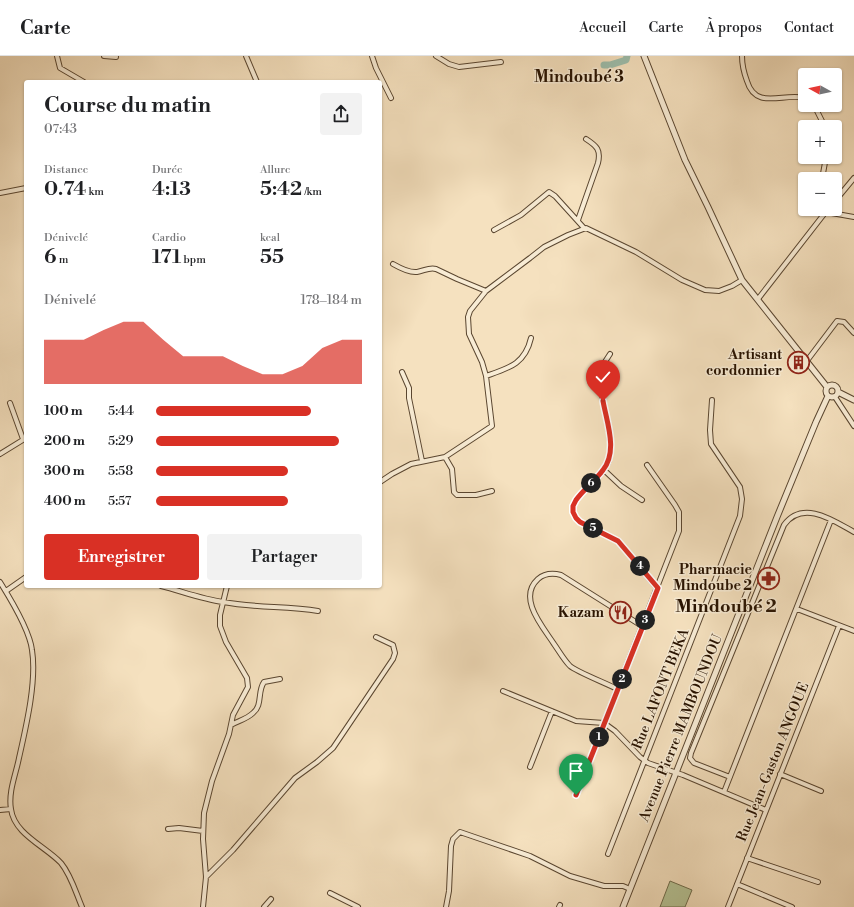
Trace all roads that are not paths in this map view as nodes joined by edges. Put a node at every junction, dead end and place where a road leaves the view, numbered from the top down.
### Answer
1 (57, 56) edge
2 (104, 56) edge
3 (246, 56) edge
4 (372, 56) edge
5 (436, 56) edge
6 (644, 56) edge
7 (742, 56) edge
8 (116, 57) dead end
9 (501, 62) dead end
10 (81, 80) edge
11 (256, 80) edge
12 (798, 96) edge
13 (391, 98) dead end
14 (586, 139) dead end
15 (854, 178) edge
16 (24, 188) edge
17 (842, 192) edge
18 (0, 193) edge
19 (842, 213) edge
20 (822, 216) edge
21 (854, 216) edge
22 (578, 220) junction
23 (584, 228) junction
24 (494, 230) dead end
25 (393, 264) dead end
26 (742, 280) junction
27 (486, 291) junction
28 (758, 299) junction
29 (854, 333) edge
30 (531, 338) dead end
31 (610, 354) dead end
32 (806, 362) junction
33 (402, 372) dead end
34 (486, 376) junction
35 (827, 387) junction
36 (836, 394) junction
37 (828, 396) junction
38 (712, 400) dead end
39 (854, 400) edge
40 (10, 402) dead end
41 (854, 426) edge
42 (24, 437) edge
43 (24, 440) edge
44 (0, 454) edge
45 (445, 457) junction
46 (422, 461) junction
47 (646, 465) dead end
48 (604, 470) junction
49 (382, 481) edge
50 (492, 491) dead end
51 (642, 500) dead end
52 (831, 520) junction
53 (854, 532) edge
54 (24, 578) edge
55 (0, 582) edge
56 (169, 588) edge
57 (226, 588) edge
58 (658, 588) junction
59 (6, 591) junction
60 (223, 602) junction
61 (797, 609) junction
62 (318, 611) dead end
63 (642, 626) junction
64 (839, 626) junction
65 (854, 631) edge
66 (376, 637) dead end
67 (280, 679) dead end
68 (618, 689) junction
69 (503, 691) dead end
70 (552, 711) junction
71 (604, 723) junction
72 (230, 725) junction
73 (644, 760) junction
74 (530, 767) dead end
75 (676, 773) junction
76 (780, 774) junction
77 (730, 777) junction
78 (821, 791) dead end
79 (724, 792) junction
80 (576, 795) dead end
81 (11, 809) junction
82 (0, 810) edge
83 (766, 810) junction
84 (168, 829) dead end
85 (203, 830) junction
86 (608, 854) dead end
87 (747, 858) junction
88 (206, 877) junction
89 (818, 882) dead end
90 (736, 884) junction
91 (630, 889) junction
92 (330, 893) dead end
93 (271, 899) dead end
94 (82, 907) edge
95 (203, 907) edge
96 (264, 907) edge
97 (358, 907) edge
98 (446, 907) edge
99 (623, 907) edge
100 (728, 907) edge
101 (792, 907) edge

1 - 10 street
2 - 8 street
3 - 11 street
4 - 13 street
5 - 9 street
6 - 26 street
7 - 12 street
14 - 22 street
15 - 17 street
16 - 18 street
19 - 21 street
20 - 28 street
22 - 23 street
22 - 24 street
23 - 26 street
23 - 27 street
25 - 27 street
26 - 28 street
27 - 34 street
28 - 32 street
29 - 32 street
30 - 34 street
31 - 48 street
32 - 35 street
33 - 46 street
34 - 45 street
35 - 36 street
35 - 37 street
36 - 37 street
36 - 39 street
36 - 41 street
37 - 75 street, Avenue Pierre MAMBOUNDOU
38 - 73 street, Rue LAFONT BEKA
40 - 42 street
43 - 44 street
45 - 46 street
45 - 50 street
46 - 49 street
47 - 58 street
48 - 51 street
48 - 58 street
52 - 53 street
52 - 61 street
52 - 77 street
54 - 59 street
55 - 59 street
56 - 60 street
57 - 60 street
58 - 63 street
59 - 81 street
60 - 62 street
60 - 72 street
61 - 64 street
61 - 77 street
63 - 68 street
63 - 68 street
64 - 65 street
64 - 76 street, Rue Jean-Gaston ANGOUE
66 - 88 street
67 - 72 street
68 - 71 street
69 - 70 street
70 - 71 street
70 - 74 street
71 - 73 street
71 - 80 street
72 - 85 street
73 - 75 street
73 - 86 street, Rue LAFONT BEKA
75 - 79 street
75 - 91 street, Avenue Pierre MAMBOUNDOU
76 - 78 street
76 - 83 street, Rue Jean-Gaston ANGOUE
77 - 79 street
79 - 83 street
81 - 82 street
81 - 94 street
83 - 87 street, Rue Jean-Gaston ANGOUE
84 - 85 street
85 - 88 street
87 - 89 street
87 - 90 street, Rue Jean-Gaston ANGOUE
88 - 95 street
90 - 100 street, Rue Jean-Gaston ANGOUE
90 - 101 street
91 - 98 street
91 - 99 street, Avenue Pierre MAMBOUNDOU
92 - 97 street
93 - 96 street

